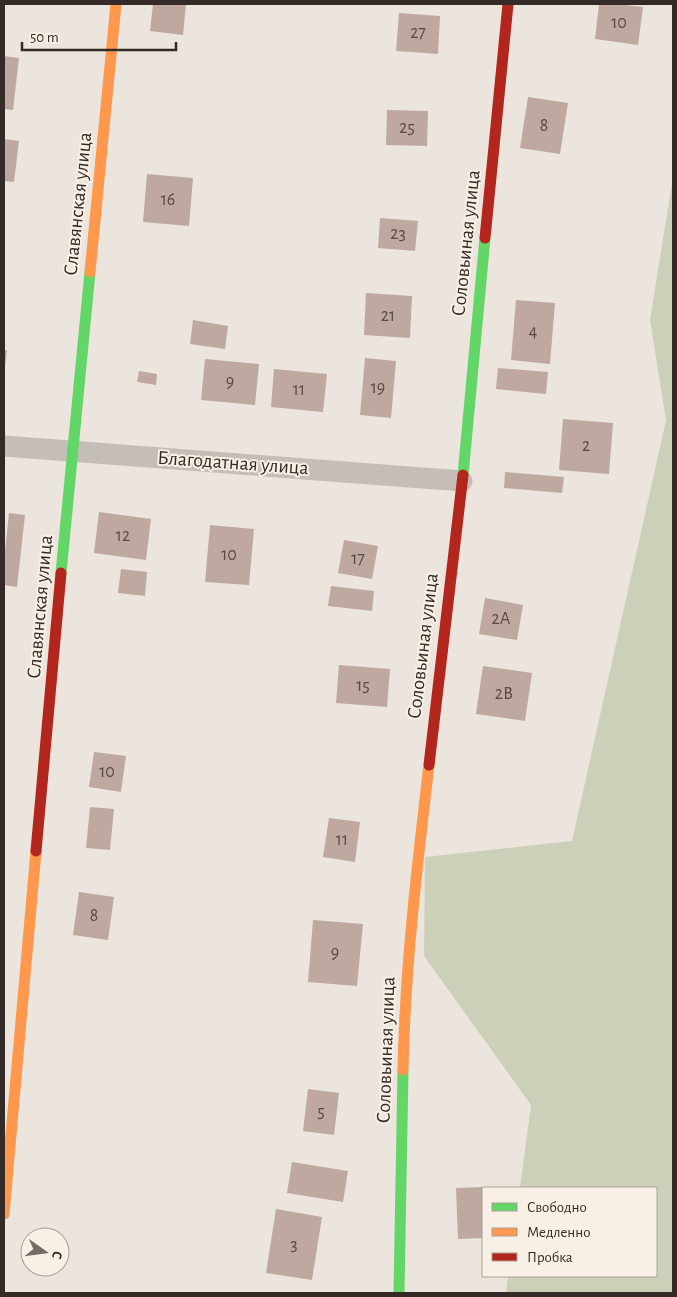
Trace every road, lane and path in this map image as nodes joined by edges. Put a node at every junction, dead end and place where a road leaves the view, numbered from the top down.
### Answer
1 (116, 4) edge
2 (508, 4) edge
3 (4, 446) edge
4 (72, 450) junction
5 (462, 480) junction
6 (4, 1214) edge
7 (399, 1293) edge

1 - 4 street, Славянская улица
2 - 5 street, Соловьиная улица
3 - 4 street, Благодатная улица
4 - 5 street, Благодатная улица
4 - 6 street, Славянская улица
5 - 7 street, Соловьиная улица

